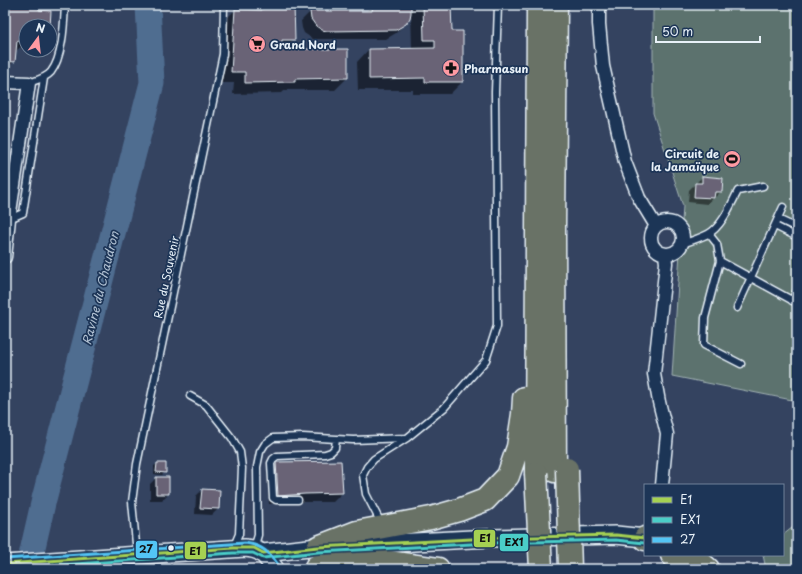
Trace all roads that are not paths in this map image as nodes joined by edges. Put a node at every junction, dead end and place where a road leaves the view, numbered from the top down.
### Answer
1 (65, 5) edge
2 (224, 5) edge
3 (498, 5) edge
4 (538, 5) edge
5 (556, 5) edge
6 (599, 5) edge
7 (44, 78) junction
8 (5, 82) edge
9 (29, 83) junction
10 (763, 186) dead end
11 (783, 207) dead end
12 (778, 219) junction
13 (9, 220) junction
14 (656, 226) junction
15 (775, 226) junction
16 (797, 228) edge
17 (546, 230) junction
18 (709, 234) junction
19 (797, 237) edge
20 (6, 239) edge
21 (682, 244) junction
22 (665, 254) junction
23 (5, 257) edge
24 (720, 261) junction
25 (750, 278) junction
26 (797, 290) edge
27 (794, 302) edge
28 (737, 308) dead end
29 (741, 364) dead end
30 (190, 396) dead end
31 (407, 438) junction
32 (336, 439) junction
33 (553, 471) junction
34 (662, 484) edge
35 (298, 500) dead end
36 (383, 526) junction
37 (644, 538) edge
38 (233, 548) junction
39 (258, 551) junction
40 (137, 554) junction
41 (674, 556) edge
42 (693, 556) edge
43 (315, 561) edge
44 (5, 564) edge
45 (275, 569) edge
46 (438, 569) edge
47 (542, 569) edge
48 (560, 569) edge
49 (570, 569) edge
50 (687, 569) edge
51 (708, 569) edge

1 - 7 lane
2 - 40 lane, Rue du Souvenir
3 - 31 lane
4 - 17 highway
5 - 17 highway
6 - 14 street
7 - 9 lane
7 - 13 lane
8 - 9 street
9 - 13 street
10 - 18 lane
11 - 12 lane
12 - 15 lane
12 - 16 lane
13 - 20 street
14 - 21 street
14 - 22 street
15 - 19 lane
15 - 25 lane
17 - 33 highway
17 - 33 highway
17 - 36 highway
18 - 21 lane
18 - 24 lane
20 - 23 street
21 - 22 street
22 - 34 street
24 - 25 lane
24 - 29 lane
25 - 27 lane
25 - 28 lane
26 - 27 lane
30 - 38 lane
31 - 32 lane
31 - 36 lane
32 - 35 lane
32 - 39 lane
33 - 47 highway, bridge
33 - 48 highway
33 - 49 highway, bridge
36 - 43 highway
37 - 43 main road
38 - 39 main road
38 - 40 main road
39 - 43 main road
39 - 45 main road
40 - 44 main road
41 - 50 highway
42 - 51 highway
43 - 46 highway

